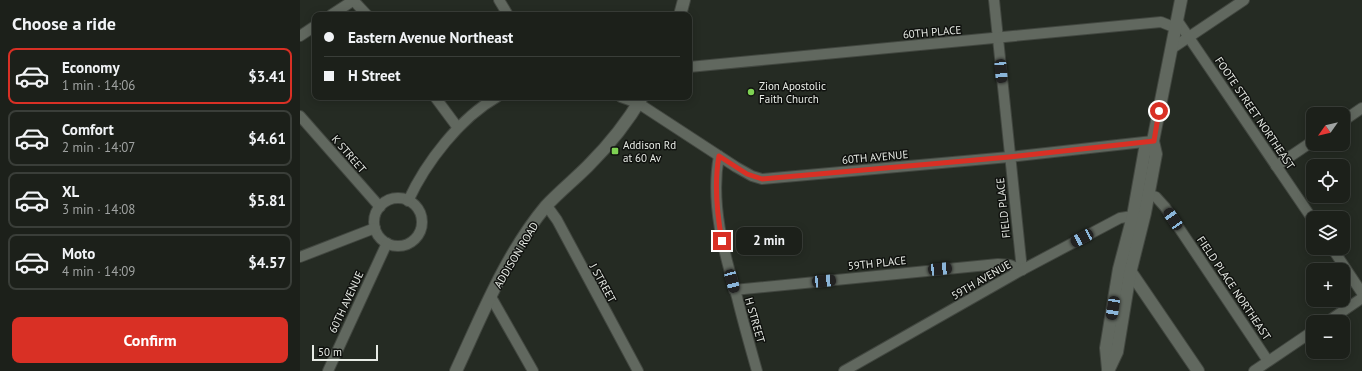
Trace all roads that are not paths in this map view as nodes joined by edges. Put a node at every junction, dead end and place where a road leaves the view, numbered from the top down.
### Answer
1 (353, 0) edge
2 (499, 0) edge
3 (684, 0) edge
4 (994, 0) edge
5 (1181, 0) edge
6 (1244, 0) edge
7 (335, 12) edge
8 (364, 12) edge
9 (506, 12) edge
10 (681, 12) edge
11 (1176, 24) junction
12 (312, 28) edge
13 (300, 36) edge
14 (1189, 37) junction
15 (998, 38) junction
16 (1171, 49) junction
17 (692, 67) edge
18 (437, 100) edge
19 (492, 100) edge
20 (640, 100) edge
21 (1362, 108) edge
22 (300, 116) edge
23 (1350, 116) edge
24 (458, 128) junction
25 (1154, 141) junction
26 (1306, 146) edge
27 (719, 156) junction
28 (1009, 157) junction
29 (1276, 166) junction
30 (1148, 194) junction
31 (408, 201) junction
32 (547, 206) junction
33 (380, 207) junction
34 (1307, 211) edge
35 (1133, 216) junction
36 (375, 228) junction
37 (387, 243) junction
38 (1337, 255) edge
39 (300, 257) edge
40 (1022, 270) junction
41 (1125, 271) junction
42 (734, 290) junction
43 (1362, 293) edge
44 (491, 297) junction
45 (1362, 298) edge
46 (1337, 315) edge
47 (1306, 336) edge
48 (1268, 361) junction
49 (328, 371) edge
50 (456, 371) edge
51 (533, 371) edge
52 (638, 371) edge
53 (757, 371) edge
54 (844, 371) edge
55 (1107, 371) edge
56 (1198, 371) edge
57 (1254, 371) edge

1 - 7 street
1 - 8 street
2 - 9 street
3 - 10 main road
4 - 15 street, FIELD PLACE
5 - 11 main road
6 - 14 street
11 - 14 street, FOOTE STREET NORTHEAST
11 - 15 street, 60TH PLACE
11 - 16 main road
12 - 13 street
14 - 16 street
14 - 29 street, FOOTE STREET NORTHEAST
15 - 17 street, 60TH PLACE
15 - 28 street, FIELD PLACE
16 - 25 main road
18 - 24 street
19 - 24 street
20 - 27 street, 60TH AVENUE
20 - 32 main road, ADDISON ROAD
21 - 23 street
22 - 33 street, K STREET
24 - 31 street
25 - 28 street, 60TH AVENUE
25 - 30 main road
25 - 35 main road
26 - 29 street
27 - 28 street, 60TH AVENUE
27 - 42 street, H STREET
28 - 40 street, FIELD PLACE
29 - 34 street, FOOTE STREET NORTHEAST
30 - 41 main road
30 - 48 street, FIELD PLACE NORTHEAST
31 - 33 street
31 - 37 street
32 - 44 main road, ADDISON ROAD
32 - 52 street, J STREET
33 - 36 street
35 - 40 street, 59TH AVENUE
35 - 41 main road
36 - 37 street
36 - 39 street
37 - 49 street, 60TH AVENUE
38 - 43 street
40 - 42 street, 59TH PLACE
40 - 54 street, 59TH AVENUE
41 - 55 main road
41 - 56 main road
42 - 53 street, H STREET
44 - 50 main road, ADDISON ROAD
44 - 51 street
45 - 46 street
47 - 48 street
48 - 57 street

